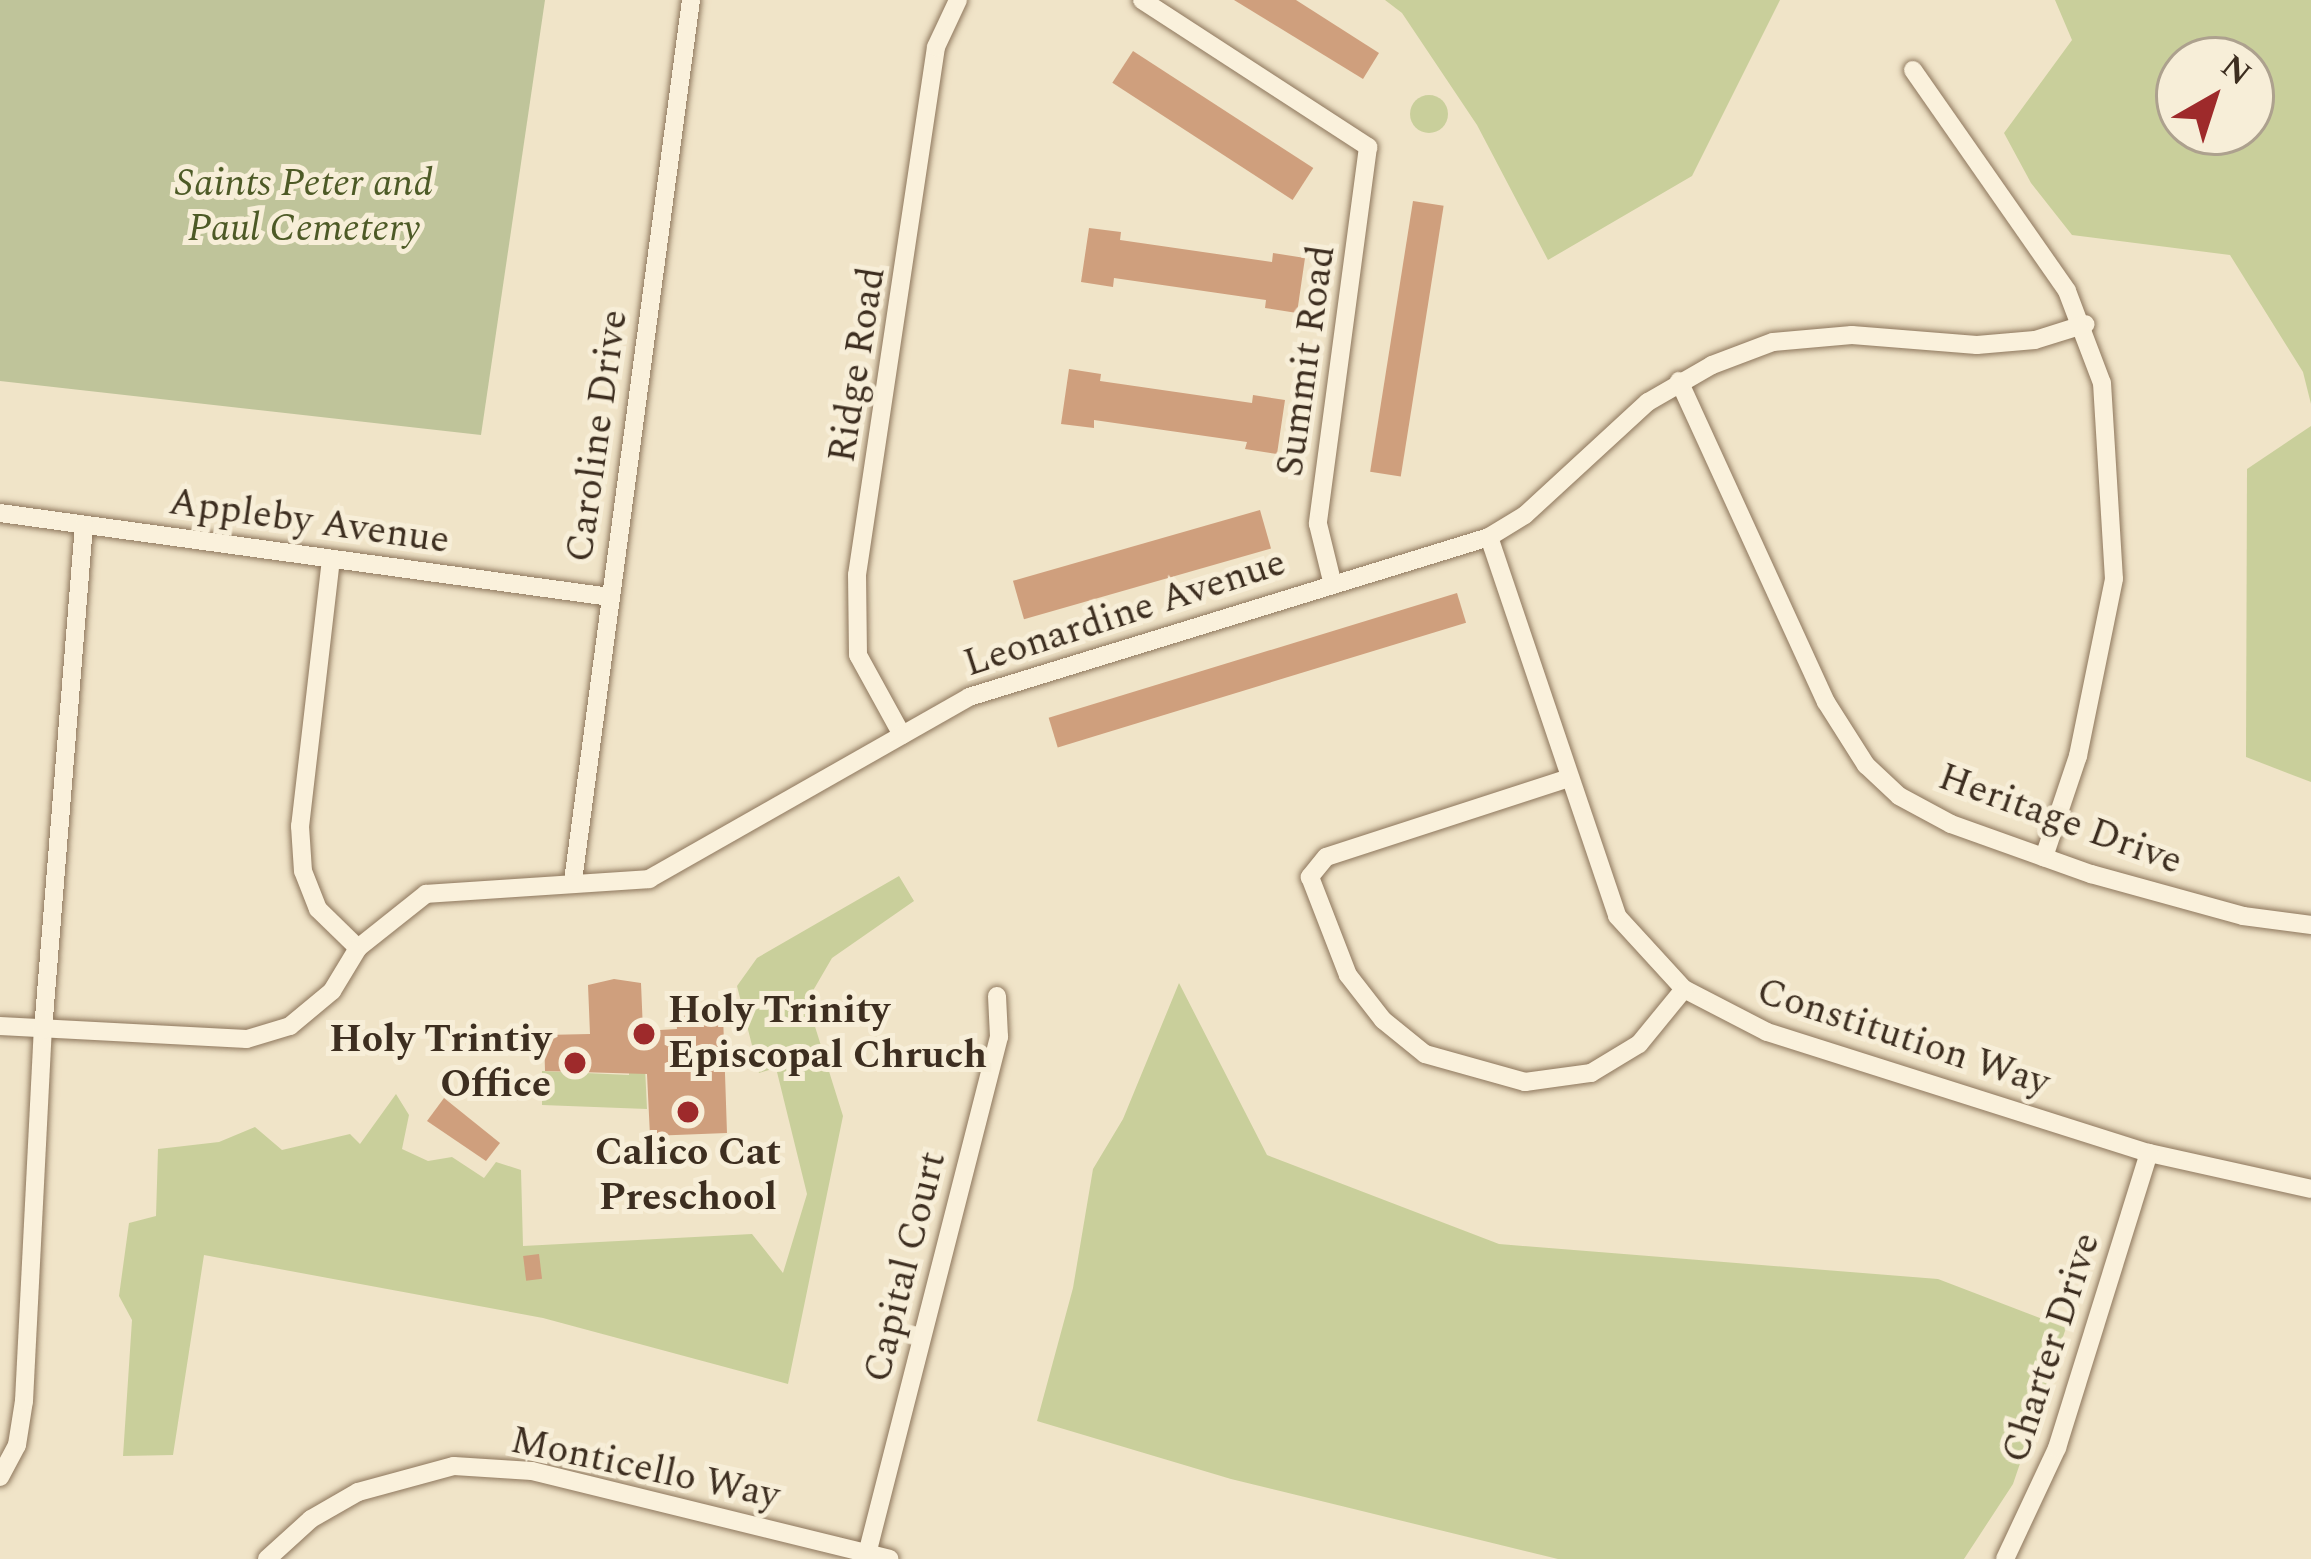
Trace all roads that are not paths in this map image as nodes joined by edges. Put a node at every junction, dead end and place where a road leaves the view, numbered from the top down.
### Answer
1 (691, 0) edge
2 (958, 0) edge
3 (1142, 0) edge
4 (1913, 70) dead end
5 (2086, 324) junction
6 (1678, 381) junction
7 (0, 513) edge
8 (84, 525) junction
9 (1489, 537) junction
10 (331, 559) junction
11 (1332, 581) junction
12 (610, 597) junction
13 (902, 735) junction
14 (1566, 779) junction
15 (2044, 857) junction
16 (573, 881) junction
17 (2311, 925) edge
18 (358, 948) junction
19 (1684, 989) junction
20 (997, 996) dead end
21 (0, 1026) edge
22 (43, 1030) junction
23 (2150, 1153) junction
24 (2311, 1189) edge
25 (0, 1478) edge
26 (867, 1554) junction
27 (267, 1559) edge
28 (889, 1559) edge
29 (2005, 1559) edge

1 - 12 street, Caroline Drive
2 - 13 street, Ridge Road
3 - 11 street, Summit Road
4 - 5 street
5 - 6 street, Leonardine Avenue
5 - 15 street
6 - 9 street, Leonardine Avenue
6 - 15 street, Heritage Drive
7 - 8 street, Appleby Avenue
8 - 10 street, Appleby Avenue
8 - 22 street
9 - 11 street, Leonardine Avenue
9 - 14 street, Constitution Way
10 - 12 street, Appleby Avenue
10 - 18 street
11 - 13 street, Leonardine Avenue
12 - 16 street, Caroline Drive
13 - 16 street, Leonardine Avenue
14 - 19 street, Constitution Way
14 - 19 street
15 - 17 street, Heritage Drive
16 - 18 street, Leonardine Avenue
18 - 22 street, Leonardine Avenue
19 - 23 street, Constitution Way
20 - 26 street, Capital Court
21 - 22 street, Leonardine Avenue
22 - 25 street
23 - 24 street, Constitution Way
23 - 29 street, Charter Drive
26 - 27 street, Monticello Way
26 - 28 street, Monticello Way

